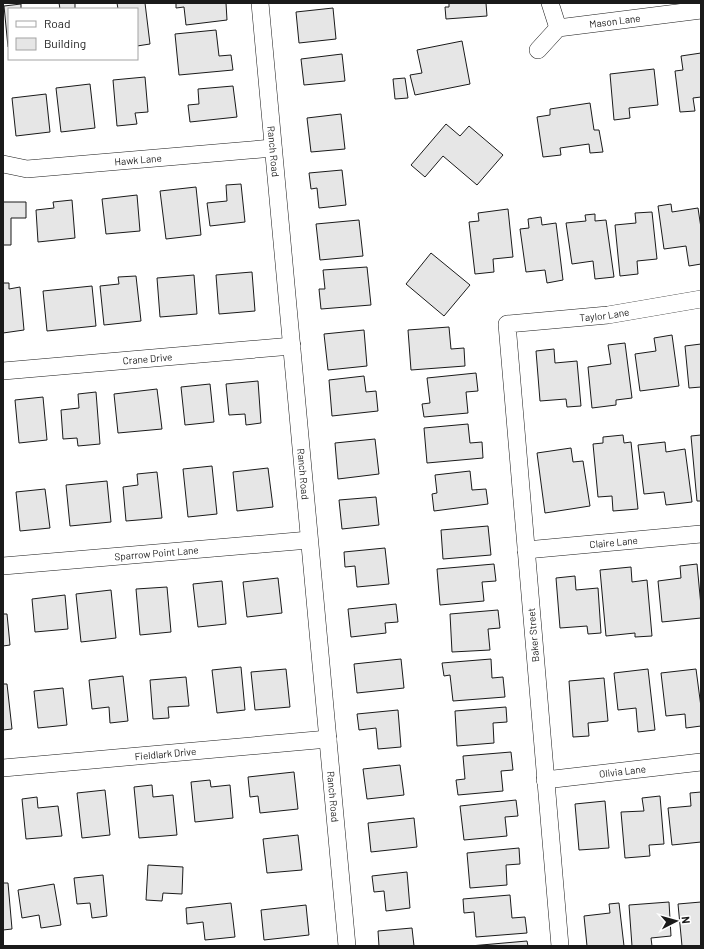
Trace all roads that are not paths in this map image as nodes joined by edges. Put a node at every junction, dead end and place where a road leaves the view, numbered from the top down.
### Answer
1 (260, 3) edge
2 (550, 3) edge
3 (701, 10) edge
4 (558, 28) junction
5 (538, 50) dead end
6 (274, 148) junction
7 (3, 164) edge
8 (701, 299) edge
9 (507, 324) joint
10 (292, 346) junction
11 (3, 370) edge
12 (701, 534) edge
13 (310, 540) junction
14 (526, 550) junction
15 (3, 566) edge
16 (328, 739) junction
17 (701, 762) edge
18 (3, 768) edge
19 (545, 780) junction
20 (347, 946) edge
21 (560, 946) edge

1 - 6 street, Ranch Road
2 - 4 street
3 - 4 street, Mason Lane
4 - 5 street
6 - 7 street, Hawk Lane
6 - 10 street, Ranch Road
8 - 9 street, Taylor Lane
9 - 14 street, Baker Street
10 - 11 street, Crane Drive
10 - 13 street, Ranch Road
12 - 14 street, Claire Lane
13 - 15 street, Sparrow Point Lane
13 - 16 street, Ranch Road
14 - 19 street, Baker Street
16 - 18 street, Fieldlark Drive
16 - 20 street, Ranch Road
17 - 19 street, Olivia Lane
19 - 21 street, Baker Street

